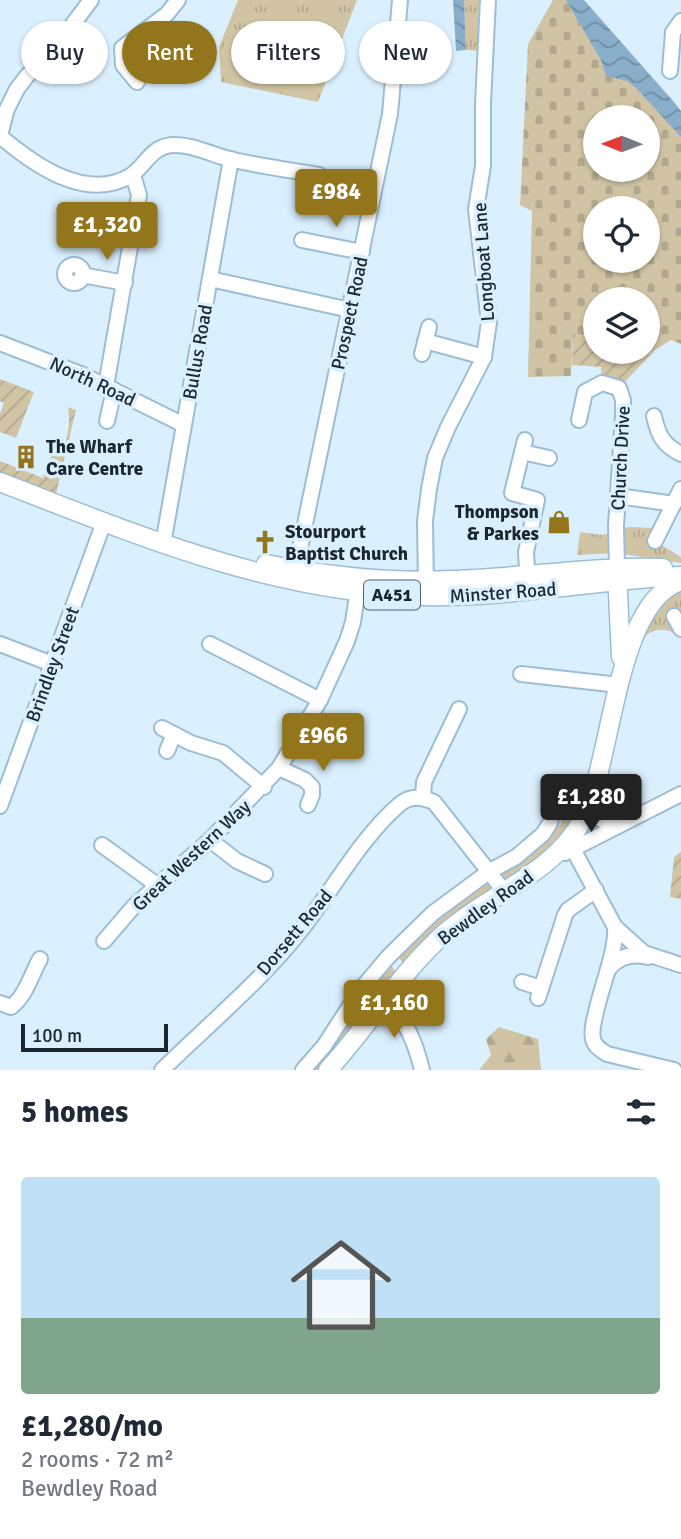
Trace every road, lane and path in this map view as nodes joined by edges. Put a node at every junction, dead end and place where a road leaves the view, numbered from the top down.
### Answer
1 (91, 0) edge
2 (178, 0) edge
3 (400, 0) edge
4 (488, 0) edge
5 (158, 21) edge
6 (681, 21) edge
7 (670, 71) dead end
8 (0, 136) edge
9 (230, 159) junction
10 (133, 175) junction
11 (319, 175) dead end
12 (302, 240) dead end
13 (362, 252) junction
14 (82, 275) dead end
15 (210, 279) junction
16 (125, 283) junction
17 (350, 310) junction
18 (425, 341) dead end
19 (0, 343) edge
20 (484, 357) junction
21 (110, 388) junction
22 (654, 416) dead end
23 (579, 420) dead end
24 (107, 421) dead end
25 (184, 425) junction
26 (681, 454) edge
27 (549, 458) dead end
28 (0, 482) edge
29 (681, 489) edge
30 (618, 496) junction
31 (674, 504) junction
32 (104, 522) junction
33 (655, 541) dead end
34 (163, 544) junction
35 (681, 569) edge
36 (621, 570) junction
37 (295, 576) junction
38 (681, 579) edge
39 (528, 583) junction
40 (359, 585) junction
41 (426, 589) junction
42 (0, 644) edge
43 (210, 644) dead end
44 (628, 649) junction
45 (52, 664) junction
46 (521, 674) dead end
47 (619, 685) junction
48 (320, 700) junction
49 (459, 709) dead end
50 (167, 751) dead end
51 (279, 768) junction
52 (264, 787) junction
53 (681, 794) edge
54 (423, 797) junction
55 (1, 801) edge
56 (308, 805) dead end
57 (588, 807) junction
58 (553, 808) dead end
59 (616, 827) junction
60 (210, 840) junction
61 (102, 845) dead end
62 (573, 849) junction
63 (551, 859) junction
64 (490, 872) junction
65 (265, 874) dead end
66 (157, 885) junction
67 (596, 890) junction
68 (504, 891) junction
69 (615, 927) junction
70 (104, 941) dead end
71 (388, 957) junction
72 (653, 957) junction
73 (40, 958) dead end
74 (681, 965) edge
75 (406, 972) junction
76 (605, 974) junction
77 (522, 982) dead end
78 (385, 999) junction
79 (0, 1003) edge
80 (333, 1068) edge
81 (162, 1070) edge
82 (303, 1070) edge
83 (422, 1070) edge
84 (674, 1070) edge

1 - 8 street
2 - 5 street
3 - 13 street, Prospect Road
4 - 20 street, Longboat Lane
6 - 7 street
8 - 10 street
9 - 10 street
9 - 11 street
9 - 15 street, Bullus Road
10 - 16 street
12 - 13 street
13 - 17 street, Prospect Road
14 - 16 street
15 - 17 street
15 - 25 street, Bullus Road
16 - 21 street
17 - 37 street, Prospect Road
18 - 20 street
19 - 21 street, North Road
20 - 41 street, Longboat Lane
21 - 24 street
21 - 25 street, North Road
22 - 26 street
23 - 30 street, Church Drive
25 - 34 street, Bullus Road
27 - 39 street
28 - 32 main road, Minster Road / A451
29 - 31 street
30 - 31 street
30 - 36 street, Church Drive
31 - 33 street
32 - 34 main road, Minster Road / A451
32 - 45 street, Brindley Street
34 - 37 main road, Minster Road / A451
35 - 36 main road, Minster Road / A451
36 - 38 main road, Minster Road / A451
36 - 39 main road, Minster Road / A451
36 - 44 main road
36 - 47 main road
37 - 40 main road, Minster Road / A451
38 - 44 main road
39 - 41 main road, Minster Road / A451
40 - 41 main road, Minster Road / A451
40 - 48 street, Great Western Way
42 - 45 street
43 - 48 street
44 - 47 main road
45 - 55 street, Brindley Street
46 - 47 street
47 - 57 main road
48 - 51 street, Great Western Way
49 - 54 street
50 - 52 street
51 - 52 street, Great Western Way
51 - 56 street
52 - 60 street, Great Western Way
53 - 59 street, Bewdley Road
54 - 64 street
54 - 81 street, Dorsett Road
57 - 59 street
57 - 63 main road
58 - 64 street, Bewdley Road
59 - 62 street, Bewdley Road
60 - 65 street
60 - 66 street, Great Western Way
61 - 66 street
62 - 63 street, Bewdley Road
62 - 67 street
63 - 68 main road, Bewdley Road
64 - 68 street
64 - 71 street, Bewdley Road
66 - 70 street, Great Western Way
67 - 69 street
67 - 77 street
68 - 75 main road, Bewdley Road
69 - 72 street
69 - 76 street
71 - 75 street
71 - 82 street, Bewdley Road
72 - 74 street
72 - 76 street
73 - 79 street
75 - 78 main road, Bewdley Road
76 - 84 street
78 - 80 main road, Bewdley Road
78 - 83 street

